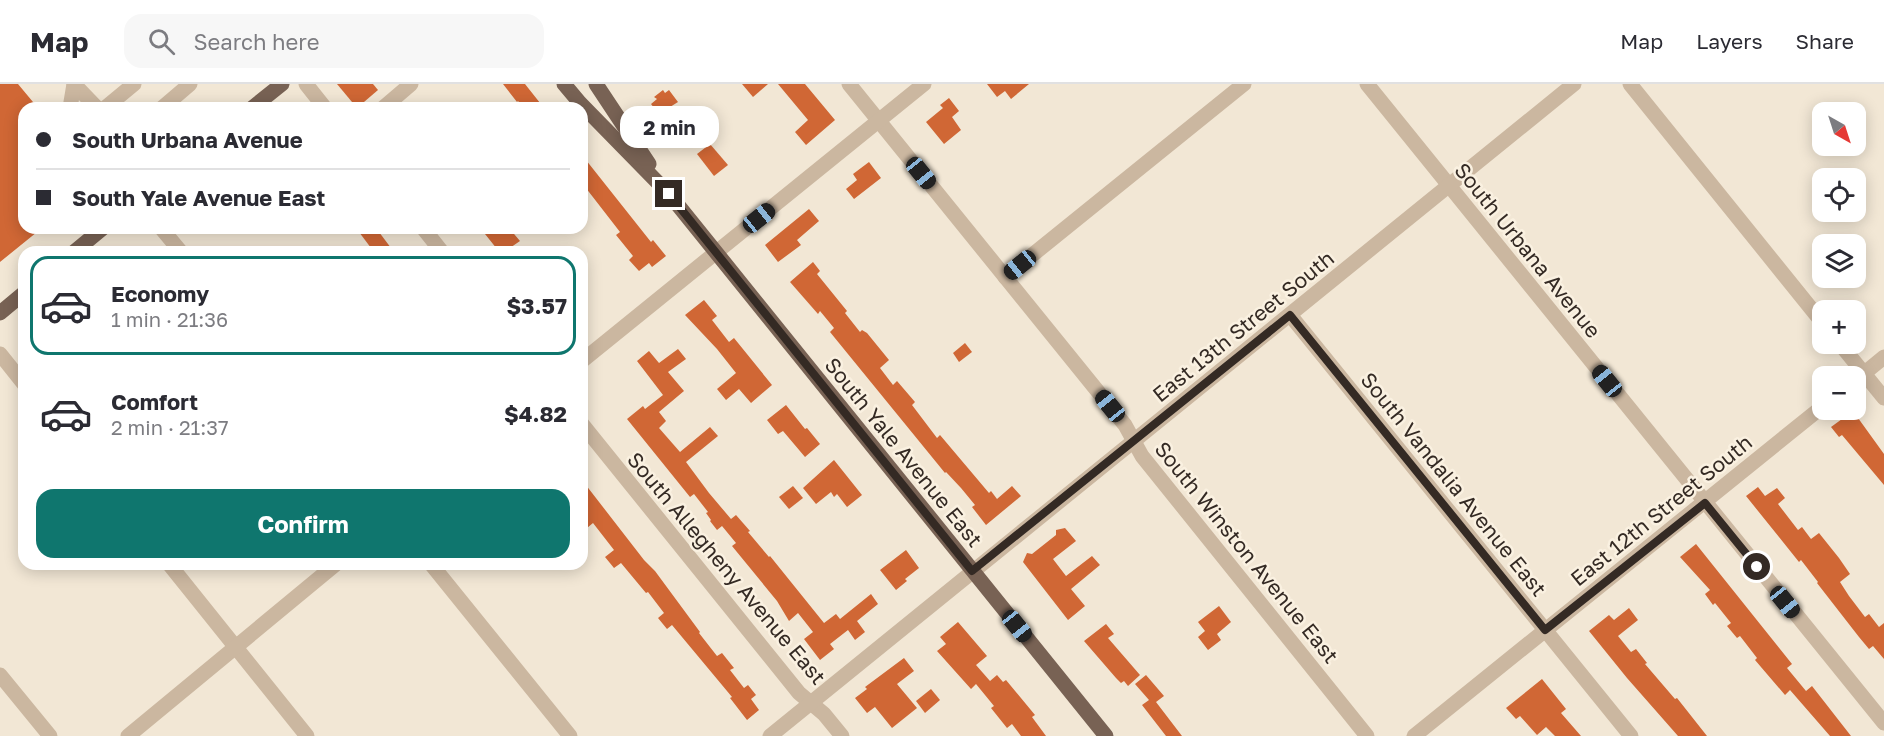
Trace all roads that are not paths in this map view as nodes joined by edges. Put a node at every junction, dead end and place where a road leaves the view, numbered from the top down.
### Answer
1 (74, 84) edge
2 (134, 84) edge
3 (190, 84) edge
4 (282, 84) edge
5 (306, 84) edge
6 (411, 84) edge
7 (564, 84) edge
8 (849, 84) edge
9 (924, 84) edge
10 (1244, 84) edge
11 (1367, 84) edge
12 (1574, 84) edge
13 (1630, 84) edge
14 (598, 86) edge
15 (71, 102) edge
16 (91, 102) edge
17 (112, 102) edge
18 (169, 102) edge
19 (260, 102) edge
20 (320, 102) edge
21 (390, 102) edge
22 (579, 102) edge
23 (581, 102) edge
24 (588, 111) edge
25 (879, 121) junction
26 (1449, 185) junction
27 (669, 194) junction
28 (96, 234) edge
29 (166, 234) edge
30 (428, 234) edge
31 (81, 246) edge
32 (176, 246) edge
33 (437, 246) edge
34 (716, 252) junction
35 (1005, 277) junction
36 (18, 298) edge
37 (1812, 310) edge
38 (0, 313) edge
39 (1290, 315) junction
40 (0, 354) edge
41 (588, 356) edge
42 (1884, 357) edge
43 (1866, 372) edge
44 (18, 376) edge
45 (1866, 382) edge
46 (1884, 398) edge
47 (1812, 415) edge
48 (588, 431) edge
49 (1133, 440) junction
50 (1705, 503) junction
51 (174, 570) edge
52 (329, 570) edge
53 (436, 570) edge
54 (972, 571) junction
55 (1545, 630) junction
56 (236, 647) junction
57 (0, 675) edge
58 (811, 702) junction
59 (1884, 723) edge
60 (50, 736) edge
61 (128, 736) edge
62 (307, 736) edge
63 (570, 736) edge
64 (770, 736) edge
65 (842, 736) edge
66 (1106, 736) edge
67 (1367, 736) edge
68 (1414, 736) edge
69 (1631, 736) edge

1 - 15 street
1 - 16 street
2 - 17 street
3 - 18 street
4 - 19 main road
5 - 20 street
6 - 21 street
7 - 22 main road, South Yale Avenue East
8 - 25 street, South Winston Avenue East
9 - 25 street
10 - 35 street
11 - 26 street, South Urbana Avenue
12 - 26 street, East 13th Street South
13 - 37 street
14 - 23 main road
14 - 27 main road, South Yale Avenue East
24 - 27 main road, South Yale Avenue East
25 - 34 street
25 - 35 street, South Winston Avenue East
26 - 39 street, East 13th Street South
26 - 50 street, South Urbana Avenue
27 - 34 main road, South Yale Avenue East
28 - 31 main road
29 - 32 street
30 - 33 street
34 - 41 street
34 - 54 main road, South Yale Avenue East
35 - 49 street, South Winston Avenue East
36 - 38 main road
39 - 49 street, East 13th Street South
39 - 55 street, South Vandalia Avenue East
40 - 44 street
42 - 43 street
45 - 46 street
47 - 50 street, East 12th Street South
48 - 58 street, South Allegheny Avenue East
49 - 54 street, East 13th Street South
49 - 67 street, South Winston Avenue East
50 - 55 street, East 12th Street South
50 - 59 street, South Urbana Avenue
51 - 56 street
52 - 56 street
53 - 63 street
54 - 58 street, East 13th Street South
54 - 66 main road, South Yale Avenue East
55 - 68 street, East 12th Street South
55 - 69 street, South Vandalia Avenue East
56 - 61 street
56 - 62 street
57 - 60 street
58 - 64 street, East 13th Street South
58 - 65 street, South Allegheny Avenue East

